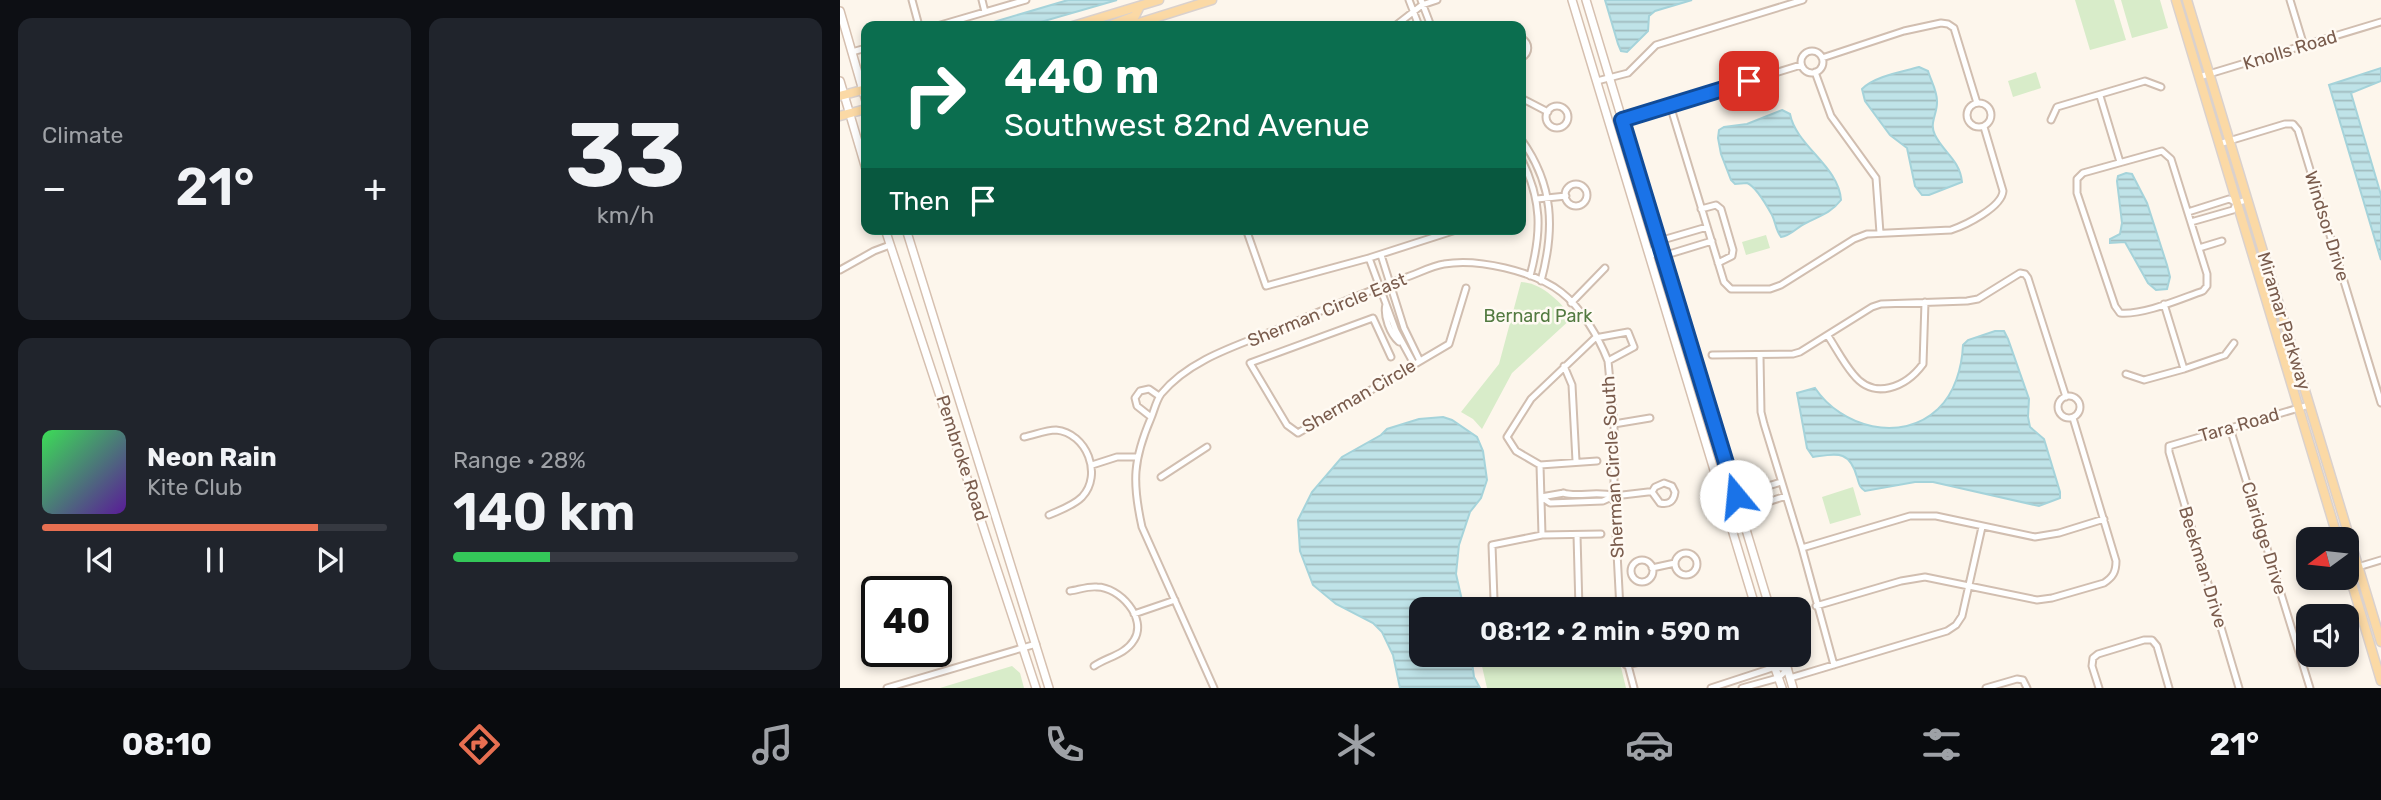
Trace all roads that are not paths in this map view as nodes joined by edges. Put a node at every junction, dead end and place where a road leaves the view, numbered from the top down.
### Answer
1 (912, 0) edge
2 (982, 0) edge
3 (1026, 0) edge
4 (1159, 0) edge
5 (1212, 0) edge
6 (1409, 0) edge
7 (1437, 0) edge
8 (1572, 0) edge
9 (1586, 0) edge
10 (1803, 0) edge
11 (2176, 0) edge
12 (2188, 0) edge
13 (2291, 0) edge
14 (1794, 1) edge
15 (1421, 3) edge
16 (1140, 6) junction
17 (840, 11) edge
18 (985, 12) junction
19 (1412, 12) junction
20 (918, 21) edge
21 (954, 21) edge
22 (1090, 21) edge
23 (1122, 21) edge
24 (1145, 21) edge
25 (1401, 21) edge
26 (1415, 21) edge
27 (1429, 21) edge
28 (2381, 22) edge
29 (2304, 46) junction
30 (861, 49) edge
31 (852, 52) junction
32 (1822, 58) junction
33 (1801, 65) junction
34 (1815, 72) junction
35 (2209, 74) junction
36 (2199, 77) junction
37 (861, 78) edge
38 (1609, 78) junction
39 (840, 80) edge
40 (1597, 81) junction
41 (2161, 87) dead end
42 (861, 91) edge
43 (842, 95) edge
44 (2100, 96) junction
45 (1526, 101) edge
46 (1976, 103) junction
47 (1670, 105) junction
48 (1548, 113) junction
49 (844, 114) edge
50 (1622, 120) junction
51 (2051, 120) dead end
52 (1984, 127) junction
53 (2229, 141) junction
54 (2219, 144) junction
55 (1526, 147) edge
56 (861, 156) edge
57 (2120, 162) junction
58 (1526, 168) edge
59 (1566, 196) junction
60 (1547, 198) junction
61 (1536, 200) junction
62 (2241, 202) junction
63 (1701, 209) junction
64 (2188, 212) junction
65 (2191, 222) junction
66 (1707, 227) junction
67 (1880, 233) junction
68 (887, 235) edge
69 (908, 235) edge
70 (1248, 235) edge
71 (1441, 235) edge
72 (1659, 241) junction
73 (1712, 241) junction
74 (2222, 241) dead end
75 (890, 245) junction
76 (2199, 248) junction
77 (1650, 254) junction
78 (1381, 255) junction
79 (1663, 256) junction
80 (1369, 258) junction
81 (1718, 263) junction
82 (1605, 268) dead end
83 (840, 270) edge
84 (1530, 276) junction
85 (1541, 281) junction
86 (1389, 284) junction
87 (1380, 287) junction
88 (1466, 288) dead end
89 (1924, 302) junction
90 (1571, 303) junction
91 (1386, 304) junction
92 (2164, 304) junction
93 (1401, 317) junction
94 (1392, 321) junction
95 (1828, 336) junction
96 (1595, 338) junction
97 (1402, 342) junction
98 (2234, 343) dead end
99 (1712, 355) dead end
100 (1760, 356) junction
101 (1391, 357) dead end
102 (1608, 361) junction
103 (1417, 363) junction
104 (1564, 366) junction
105 (2184, 369) junction
106 (2126, 374) dead end
107 (1159, 396) junction
108 (2066, 397) junction
109 (2381, 403) edge
110 (2309, 405) junction
111 (2298, 408) junction
112 (1152, 417) junction
113 (1650, 418) dead end
114 (2073, 418) junction
115 (1614, 424) junction
116 (2230, 428) junction
117 (1024, 437) dead end
118 (2169, 446) joint
119 (1207, 447) dead end
120 (1136, 457) junction
121 (1576, 461) junction
122 (1597, 461) dead end
123 (1092, 466) junction
124 (1540, 466) junction
125 (1161, 477) dead end
126 (1782, 482) junction
127 (987, 484) junction
128 (972, 489) junction
129 (1652, 492) junction
130 (1577, 493) junction
131 (1614, 496) junction
132 (1736, 496) junction
133 (1786, 496) junction
134 (1541, 497) junction
135 (1576, 502) junction
136 (1726, 509) junction
137 (1740, 511) junction
138 (1049, 515) dead end
139 (2104, 519) junction
140 (1982, 527) junction
141 (2334, 527) edge
142 (2346, 527) edge
143 (1601, 534) dead end
144 (1542, 535) junction
145 (1577, 536) junction
146 (1802, 548) junction
147 (2381, 560) edge
148 (1675, 563) junction
149 (2359, 566) edge
150 (1652, 568) junction
151 (2359, 569) edge
152 (1631, 571) junction
153 (1618, 573) junction
154 (1969, 586) junction
155 (2354, 590) edge
156 (1070, 591) dead end
157 (1494, 597) edge
158 (1578, 597) edge
159 (1619, 597) edge
160 (1752, 597) edge
161 (1766, 597) edge
162 (1175, 600) junction
163 (1816, 606) junction
164 (1134, 614) junction
165 (2381, 642) edge
166 (1036, 644) junction
167 (1023, 648) junction
168 (1834, 665) junction
169 (1094, 666) dead end
170 (1626, 667) edge
171 (1775, 667) junction
172 (1787, 667) edge
173 (1789, 674) junction
174 (1778, 678) junction
175 (2381, 681) edge
176 (887, 688) edge
177 (1036, 688) edge
178 (1049, 688) edge
179 (1214, 688) edge
180 (1634, 688) edge
181 (1711, 688) edge
182 (1742, 688) edge
183 (1782, 688) edge
184 (1793, 688) edge
185 (1986, 688) edge
186 (2027, 688) edge
187 (2099, 688) edge
188 (2169, 688) edge
189 (2239, 688) edge
190 (2310, 688) edge

1 - 20 street
2 - 18 street
3 - 18 street
4 - 16 main road
5 - 24 main road
6 - 19 street
7 - 15 street
8 - 40 street
9 - 38 street
10 - 14 street
11 - 36 main road, Miramar Parkway
12 - 35 main road, Miramar Parkway
13 - 29 street
14 - 38 street
15 - 19 street
15 - 27 street
16 - 22 main road
16 - 23 main road
17 - 31 street
18 - 21 street
19 - 25 street
19 - 26 street
28 - 29 street, Knolls Road
29 - 35 street, Knolls Road
30 - 31 street
31 - 37 street
32 - 33 street
32 - 34 street
32 - 46 street
33 - 34 street
33 - 47 street
34 - 67 street
35 - 36 street, Knolls Road
35 - 53 main road, Miramar Parkway
36 - 54 main road, Miramar Parkway
38 - 40 street
38 - 50 street
39 - 43 street
40 - 77 street
41 - 44 street
42 - 43 main road
43 - 49 street
44 - 51 street
44 - 57 street
45 - 48 street
46 - 52 street
46 - 52 street
47 - 50 street
47 - 63 street
48 - 48 street
49 - 56 street
50 - 72 street
52 - 67 street
53 - 54 street, Windsor Drive
53 - 62 main road, Miramar Parkway
53 - 109 street, Windsor Drive
54 - 62 main road, Miramar Parkway
55 - 60 street
57 - 64 street
57 - 92 street
58 - 61 street
59 - 59 street
59 - 60 street
60 - 61 street
60 - 85 street
61 - 84 street
62 - 64 street
62 - 65 street
62 - 110 main road, Miramar Parkway
62 - 111 main road, Miramar Parkway
63 - 66 street
63 - 81 street
64 - 65 street
65 - 76 street
66 - 72 street
66 - 73 street
67 - 81 street
68 - 75 street, Pembroke Road
69 - 127 street, Pembroke Road
70 - 80 street
71 - 78 street
72 - 77 street
72 - 79 street
73 - 79 street
73 - 81 street
74 - 76 street
75 - 83 street
75 - 128 street, Pembroke Road
76 - 92 street
77 - 79 street
77 - 136 street
78 - 80 street
78 - 86 street
79 - 132 street
80 - 87 street
82 - 90 street
84 - 85 street, Sherman Circle South
84 - 86 street, Sherman Circle East
85 - 90 street, Sherman Circle South
86 - 87 street, Sherman Circle East
86 - 93 street
87 - 91 street
87 - 107 street, Sherman Circle East
88 - 103 street, Sherman Circle
89 - 95 street
89 - 95 street
89 - 108 street
90 - 96 street, Sherman Circle South
91 - 94 street
91 - 97 street
92 - 105 street
93 - 94 street
93 - 103 street
94 - 97 street
95 - 100 street
96 - 102 street, Sherman Circle South
96 - 102 street
96 - 104 street
97 - 103 street
98 - 105 street
99 - 100 street
100 - 126 street
101 - 103 street, Sherman Circle
102 - 115 street, Sherman Circle South
104 - 121 street
104 - 124 street
105 - 106 street
107 - 112 street
107 - 112 street
108 - 114 street
108 - 114 street
110 - 111 street, Tara Road
110 - 142 main road, Miramar Parkway
111 - 116 street, Tara Road
111 - 141 main road, Miramar Parkway
112 - 120 street
113 - 115 street
114 - 139 street
115 - 131 street, Sherman Circle South
116 - 118 street, Tara Road
116 - 190 street, Claridge Drive
117 - 123 street
118 - 189 street, Beekman Drive
119 - 125 street
120 - 123 street
120 - 162 street
121 - 122 street
121 - 124 street
123 - 138 street
124 - 134 street
126 - 132 street
126 - 133 street
127 - 128 street
127 - 166 street, Pembroke Road
128 - 167 street, Pembroke Road
129 - 129 street
129 - 131 street
130 - 131 street
130 - 134 street
130 - 135 street
131 - 135 street
131 - 153 street, Sherman Circle South
132 - 136 street
132 - 137 street
133 - 137 street
133 - 146 street
134 - 135 street
134 - 144 street
136 - 137 street
136 - 160 street
137 - 161 street
139 - 140 street
139 - 154 street
140 - 146 street
140 - 154 street
143 - 145 street
144 - 145 street
144 - 157 street
145 - 158 street
146 - 163 street
147 - 149 street
148 - 148 street
148 - 150 street
150 - 152 street
150 - 152 street
151 - 165 main road, Miramar Parkway
152 - 153 street
153 - 159 street, Sherman Circle South
154 - 163 street
154 - 168 street
155 - 175 main road
156 - 164 street
162 - 164 street
162 - 179 street
163 - 168 street
164 - 169 street
166 - 167 street
166 - 178 street, Pembroke Road
167 - 176 street
167 - 177 street, Pembroke Road
168 - 173 street
170 - 180 street
171 - 173 street
171 - 174 street
171 - 181 street
172 - 173 street
173 - 174 street
173 - 184 street
174 - 182 street
174 - 183 street
185 - 186 street
187 - 188 street

